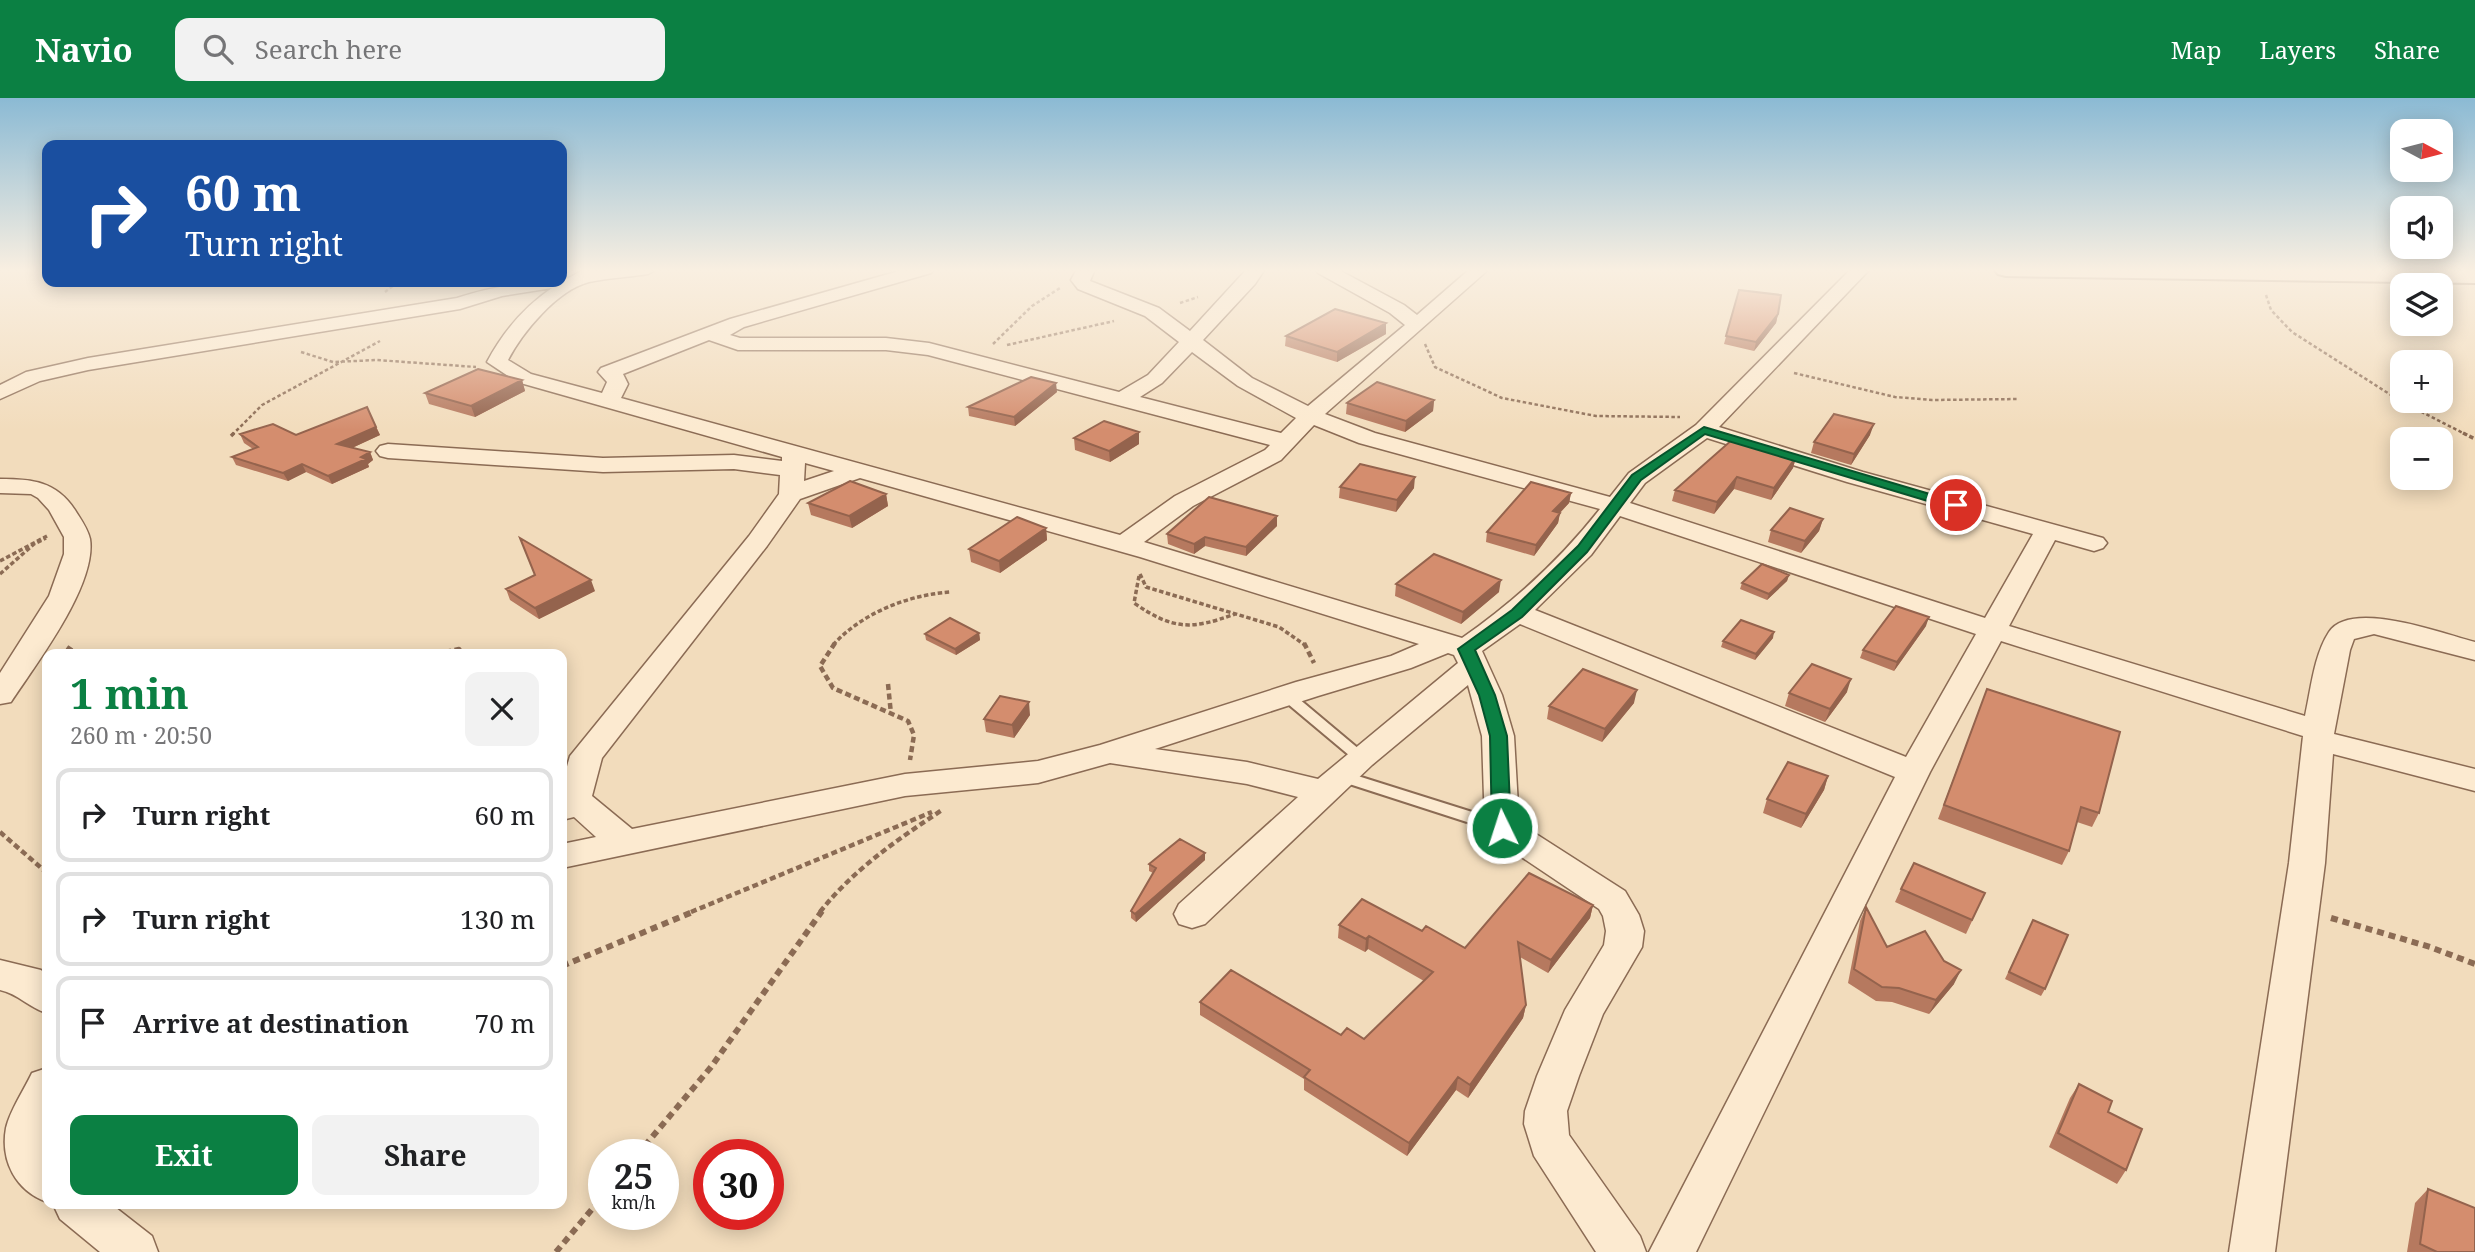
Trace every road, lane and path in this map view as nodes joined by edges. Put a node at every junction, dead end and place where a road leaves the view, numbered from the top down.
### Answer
1 (340, 323) edge
2 (522, 323) edge
3 (742, 323) edge
4 (1015, 323) edge
5 (1168, 323) edge
6 (1209, 323) edge
7 (1415, 323) edge
8 (1420, 323) edge
9 (1809, 323) edge
10 (2283, 323) edge
11 (1418, 325) junction
12 (718, 330) junction
13 (254, 337) junction
14 (383, 339) dead end
15 (1192, 340) junction
16 (965, 358) junction
17 (343, 362) junction
18 (497, 362) junction
19 (1766, 367) junction
20 (33, 376) junction
21 (0, 383) edge
22 (0, 393) edge
23 (1122, 399) junction
24 (2018, 399) dead end
25 (604, 400) junction
26 (1310, 415) junction
27 (1710, 424) junction
28 (231, 436) dead end
29 (2475, 439) edge
30 (1287, 442) junction
31 (388, 451) dead end
32 (861, 470) junction
33 (793, 472) junction
34 (0, 486) edge
35 (1615, 506) junction
36 (70, 524) junction
37 (2048, 530) junction
38 (2094, 543) dead end
39 (1138, 556) junction
40 (0, 561) edge
41 (0, 574) edge
42 (950, 593) dead end
43 (1517, 613) junction
44 (1235, 614) junction
45 (1994, 630) junction
46 (2475, 651) edge
47 (1463, 652) junction
48 (1326, 683) junction
49 (888, 684) dead end
50 (0, 695) edge
51 (1287, 696) junction
52 (891, 714) junction
53 (2318, 735) junction
54 (1110, 753) junction
55 (1914, 772) junction
56 (1343, 775) junction
57 (2475, 780) edge
58 (905, 785) junction
59 (568, 804) edge
60 (1502, 828) junction
61 (0, 832) edge
62 (627, 844) junction
63 (567, 855) edge
64 (42, 869) edge
65 (2300, 909) junction
66 (1192, 914) dead end
67 (567, 964) edge
68 (2475, 964) edge
69 (0, 975) edge
70 (42, 994) edge
71 (42, 1097) edge
72 (650, 1139) edge
73 (42, 1176) edge
74 (82, 1209) edge
75 (588, 1214) edge
76 (135, 1252) edge
77 (556, 1252) edge
78 (1623, 1252) edge
79 (1672, 1252) edge
80 (2252, 1252) edge

1 - 13 street
2 - 18 street
3 - 12 street
4 - 16 path
5 - 15 street
6 - 15 street
7 - 11 street
8 - 11 street
9 - 19 street
10 - 29 path
11 - 26 street
11 - 27 path
12 - 16 street
12 - 25 street
13 - 17 path
13 - 20 street
14 - 17 path
15 - 23 street
15 - 26 street
16 - 23 street
17 - 18 path
17 - 28 path
18 - 25 street
19 - 24 path
19 - 27 street
20 - 21 street
20 - 22 street
23 - 30 street
25 - 33 street
26 - 30 street
26 - 35 street
27 - 35 street
27 - 37 street
30 - 39 street
31 - 33 street
32 - 33 street
32 - 33 street
32 - 39 street
33 - 59 street
34 - 36 street
35 - 43 street
35 - 45 street
36 - 40 path
36 - 41 path
36 - 50 street
37 - 38 street
37 - 45 street
39 - 44 path
39 - 44 path
39 - 47 street
42 - 52 path
43 - 47 street
43 - 55 street
44 - 48 path
45 - 53 street
45 - 55 street
46 - 53 street
47 - 48 street
47 - 56 street
47 - 60 street
48 - 51 street
49 - 52 path
51 - 54 street
51 - 56 lane
52 - 58 path
53 - 57 street
53 - 65 street
54 - 56 street
54 - 58 street
55 - 79 street
56 - 60 lane
56 - 66 street
58 - 62 street
59 - 62 street
60 - 78 street
61 - 64 path
62 - 63 street
65 - 68 path
65 - 80 street
67 - 72 path
69 - 70 street
71 - 73 street
74 - 76 street
75 - 77 path

